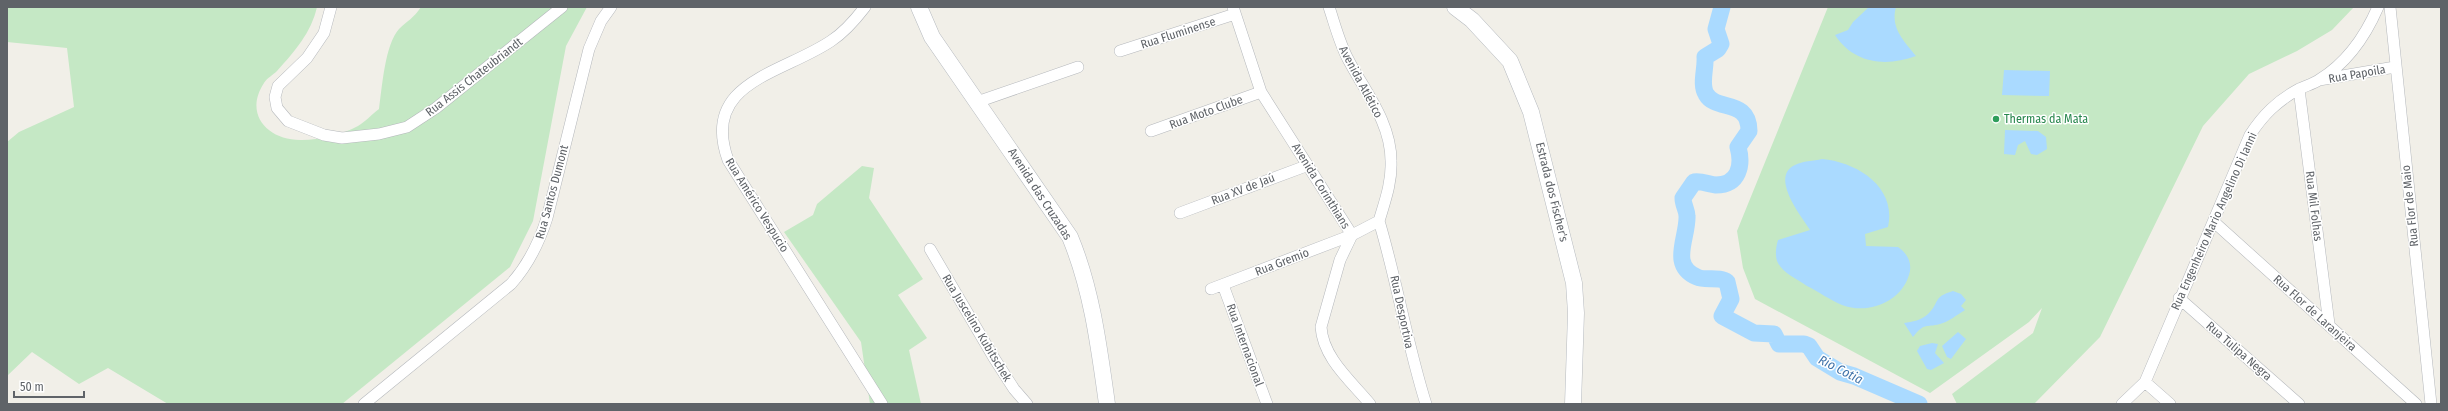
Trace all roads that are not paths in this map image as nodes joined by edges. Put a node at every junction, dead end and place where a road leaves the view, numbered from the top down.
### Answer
1 (331, 7) edge
2 (562, 7) edge
3 (611, 7) edge
4 (865, 7) edge
5 (919, 7) edge
6 (1329, 7) edge
7 (1455, 7) edge
8 (2378, 7) edge
9 (2390, 7) edge
10 (1234, 11) edge
11 (1120, 51) dead end
12 (2350, 55) junction
13 (1078, 67) dead end
14 (2395, 67) junction
15 (2361, 73) junction
16 (2319, 80) junction
17 (2299, 89) junction
18 (1261, 92) junction
19 (977, 102) junction
20 (1151, 132) dead end
21 (1306, 166) junction
22 (1180, 213) dead end
23 (1380, 221) junction
24 (2214, 222) junction
25 (1352, 234) junction
26 (930, 249) dead end
27 (1223, 285) junction
28 (1211, 289) dead end
29 (2179, 298) junction
30 (2329, 324) junction
31 (2145, 382) junction
32 (364, 404) edge
33 (882, 404) edge
34 (1027, 404) edge
35 (1107, 404) edge
36 (1267, 404) edge
37 (1370, 404) edge
38 (1426, 404) edge
39 (1573, 404) edge
40 (2122, 404) edge
41 (2170, 404) edge
42 (2299, 404) edge
43 (2416, 404) edge
44 (2431, 404) edge

1 - 2 street, Rua Assis Chateubriandt
3 - 32 street, Rua Santos Dumont
4 - 33 street, Rua Américo Vespucio
5 - 19 street, Avenida das Cruzadas
6 - 23 street, Avenida Atlético
7 - 39 street, Estrada dos Fischer's
8 - 12 street, Rua Engenheiro Mario Angelino Di Ianni
9 - 14 street, Rua Flor de Maio
10 - 11 street, Rua Fluminense
10 - 18 street, Avenida Corinthians
12 - 15 street
12 - 16 street, Rua Engenheiro Mario Angelino Di Ianni
13 - 19 street
14 - 15 street, Rua Papoila
14 - 44 street, Rua Flor de Maio
15 - 16 street, Rua Papoila
16 - 17 street, Rua Engenheiro Mario Angelino Di Ianni
17 - 24 street, Rua Engenheiro Mario Angelino Di Ianni
17 - 30 street, Rua Mil Folhas
18 - 20 street, Rua Moto Clube
18 - 21 street, Avenida Corinthians
19 - 35 street, Avenida das Cruzadas
21 - 22 street, Rua XV de Jaú
21 - 25 street, Avenida Corinthians
23 - 25 street
23 - 38 street, Rua Desportiva
24 - 29 street, Rua Engenheiro Mario Angelino Di Ianni
24 - 30 street, Rua Flor de Laranjeira
25 - 27 street, Rua Gremio
25 - 37 street, Avenida Corinthians
26 - 34 street, Rua Juscelino Kubitschek
27 - 28 street, Rua Gremio
27 - 36 street, Rua Internacional
29 - 31 street, Rua Engenheiro Mario Angelino Di Ianni
29 - 42 street, Rua Tulipa Negra
30 - 43 street, Rua Flor de Laranjeira
31 - 40 street, Rua Engenheiro Mario Angelino Di Ianni
31 - 41 street

